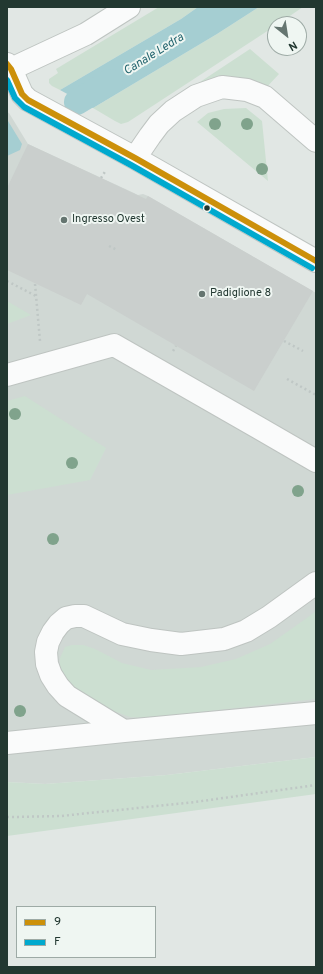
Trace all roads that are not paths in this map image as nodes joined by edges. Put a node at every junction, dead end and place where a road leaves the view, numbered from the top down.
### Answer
1 (129, 7) edge
2 (9, 66) edge
3 (316, 141) edge
4 (135, 158) junction
5 (316, 261) edge
6 (7, 375) edge
7 (316, 461) edge
8 (316, 583) edge
9 (316, 713) edge
10 (124, 730) junction
11 (7, 743) edge

1 - 2 street
2 - 4 street
3 - 4 street
4 - 5 street
6 - 7 street
8 - 10 street
9 - 10 street
10 - 11 street

